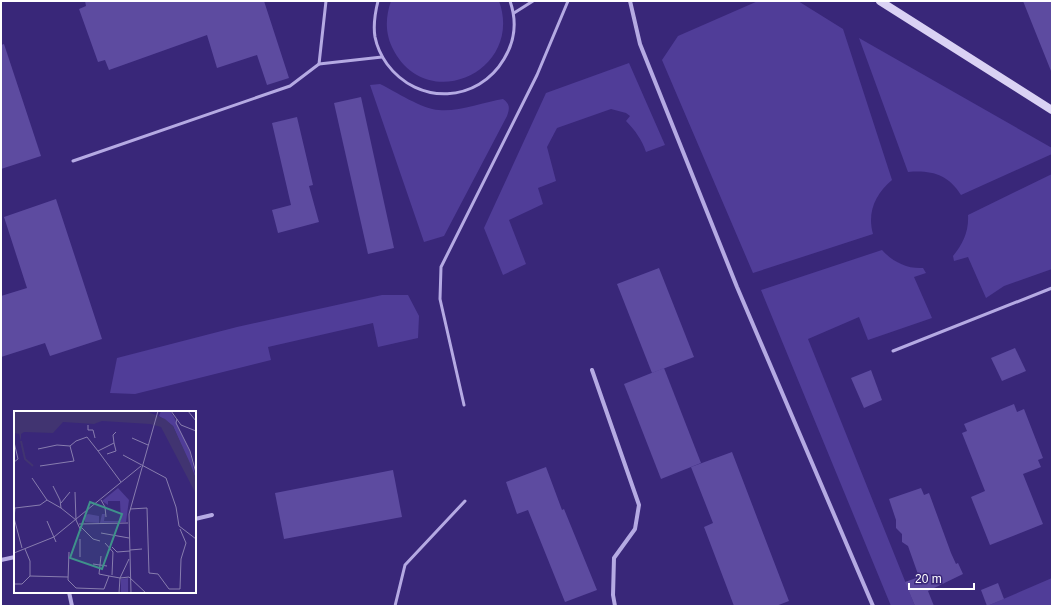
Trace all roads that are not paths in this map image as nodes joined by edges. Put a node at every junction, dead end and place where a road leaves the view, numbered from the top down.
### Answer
1 (326, 1) edge
2 (378, 1) edge
3 (510, 1) edge
4 (533, 1) edge
5 (568, 1) edge
6 (630, 1) edge
7 (880, 1) edge
8 (514, 12) junction
9 (382, 57) junction
10 (319, 64) junction
11 (1052, 110) edge
12 (73, 161) dead end
13 (1052, 288) edge
14 (893, 351) dead end
15 (592, 370) dead end
16 (464, 405) dead end
17 (465, 502) dead end
18 (212, 515) dead end
19 (196, 519) edge
20 (14, 557) edge
21 (1, 560) edge
22 (70, 593) edge
23 (72, 606) edge
24 (395, 606) edge
25 (615, 606) edge
26 (873, 606) edge

1 - 10 lane
2 - 9 lane
3 - 8 lane
4 - 8 lane
5 - 16 lane
6 - 26 street
7 - 11 street
8 - 9 lane
9 - 10 lane
10 - 12 lane
13 - 14 lane
15 - 25 street
17 - 24 lane
18 - 19 street
20 - 21 street
22 - 23 street

